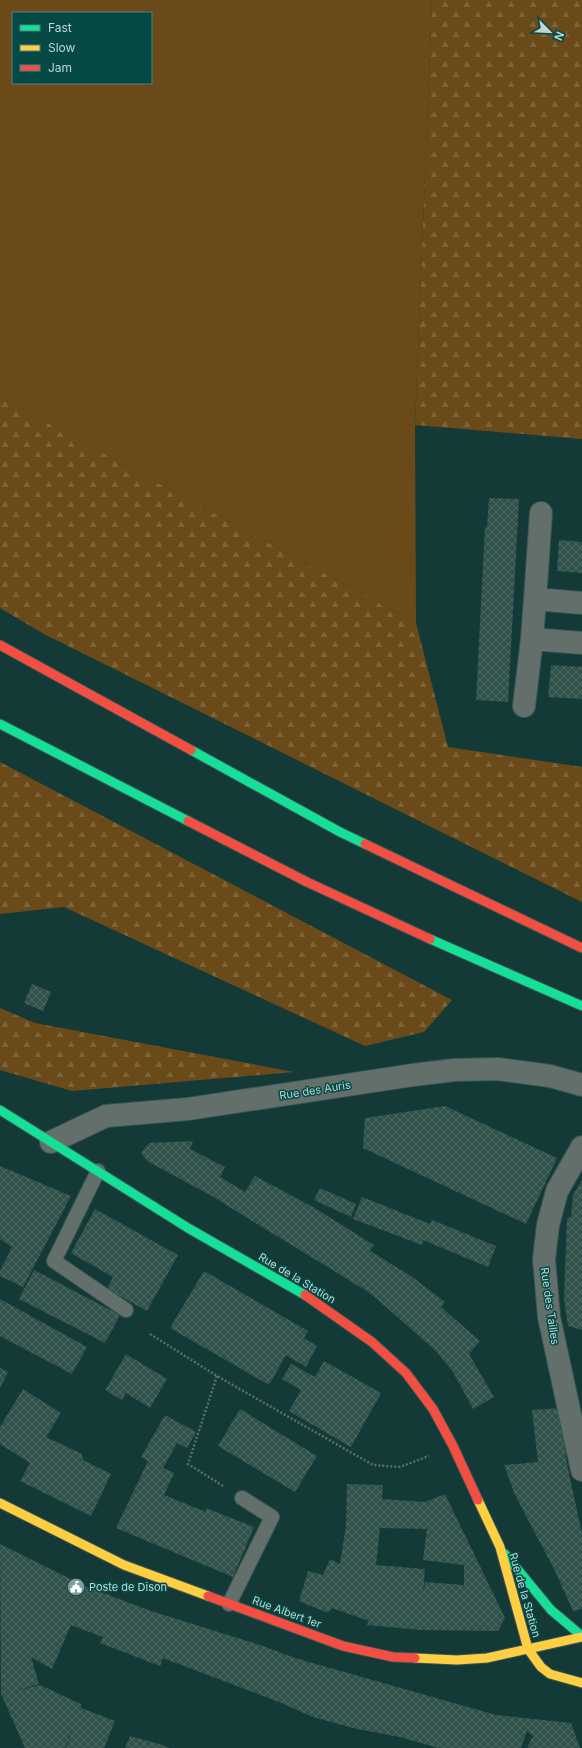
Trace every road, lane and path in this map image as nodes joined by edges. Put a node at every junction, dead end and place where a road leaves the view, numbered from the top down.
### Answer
1 (541, 513) dead end
2 (535, 599) junction
3 (582, 603) edge
4 (532, 639) junction
5 (582, 643) edge
6 (0, 645) edge
7 (524, 706) dead end
8 (0, 724) edge
9 (582, 948) edge
10 (582, 1006) edge
11 (582, 1085) edge
12 (0, 1110) edge
13 (51, 1142) junction
14 (582, 1147) edge
15 (98, 1171) junction
16 (126, 1310) dead end
17 (150, 1334) dead end
18 (217, 1376) junction
19 (454, 1446) junction
20 (582, 1470) edge
21 (242, 1498) joint
22 (0, 1504) edge
23 (500, 1547) junction
24 (229, 1604) junction
25 (582, 1636) edge
26 (528, 1648) junction
27 (582, 1683) edge

1 - 2 street
2 - 3 street
2 - 4 street
4 - 5 street
4 - 7 street
6 - 9 main road
8 - 10 main road
11 - 13 street, Rue des Auris
12 - 13 main road, Rue de la Station
13 - 15 main road, Rue de la Station
14 - 20 street, Rue des Tailles
15 - 16 lane
15 - 19 main road, Rue de la Station
17 - 18 path
18 - 19 path
18 - 21 path
19 - 23 main road, Rue de la Station
21 - 24 lane
22 - 24 main road, Rue Albert 1er
23 - 25 main road, Rue de la Station
23 - 26 main road, Rue de la Station
24 - 26 main road, Rue Albert 1er
25 - 26 main road, Rue Albert 1er
26 - 27 main road, Rue de la Station

